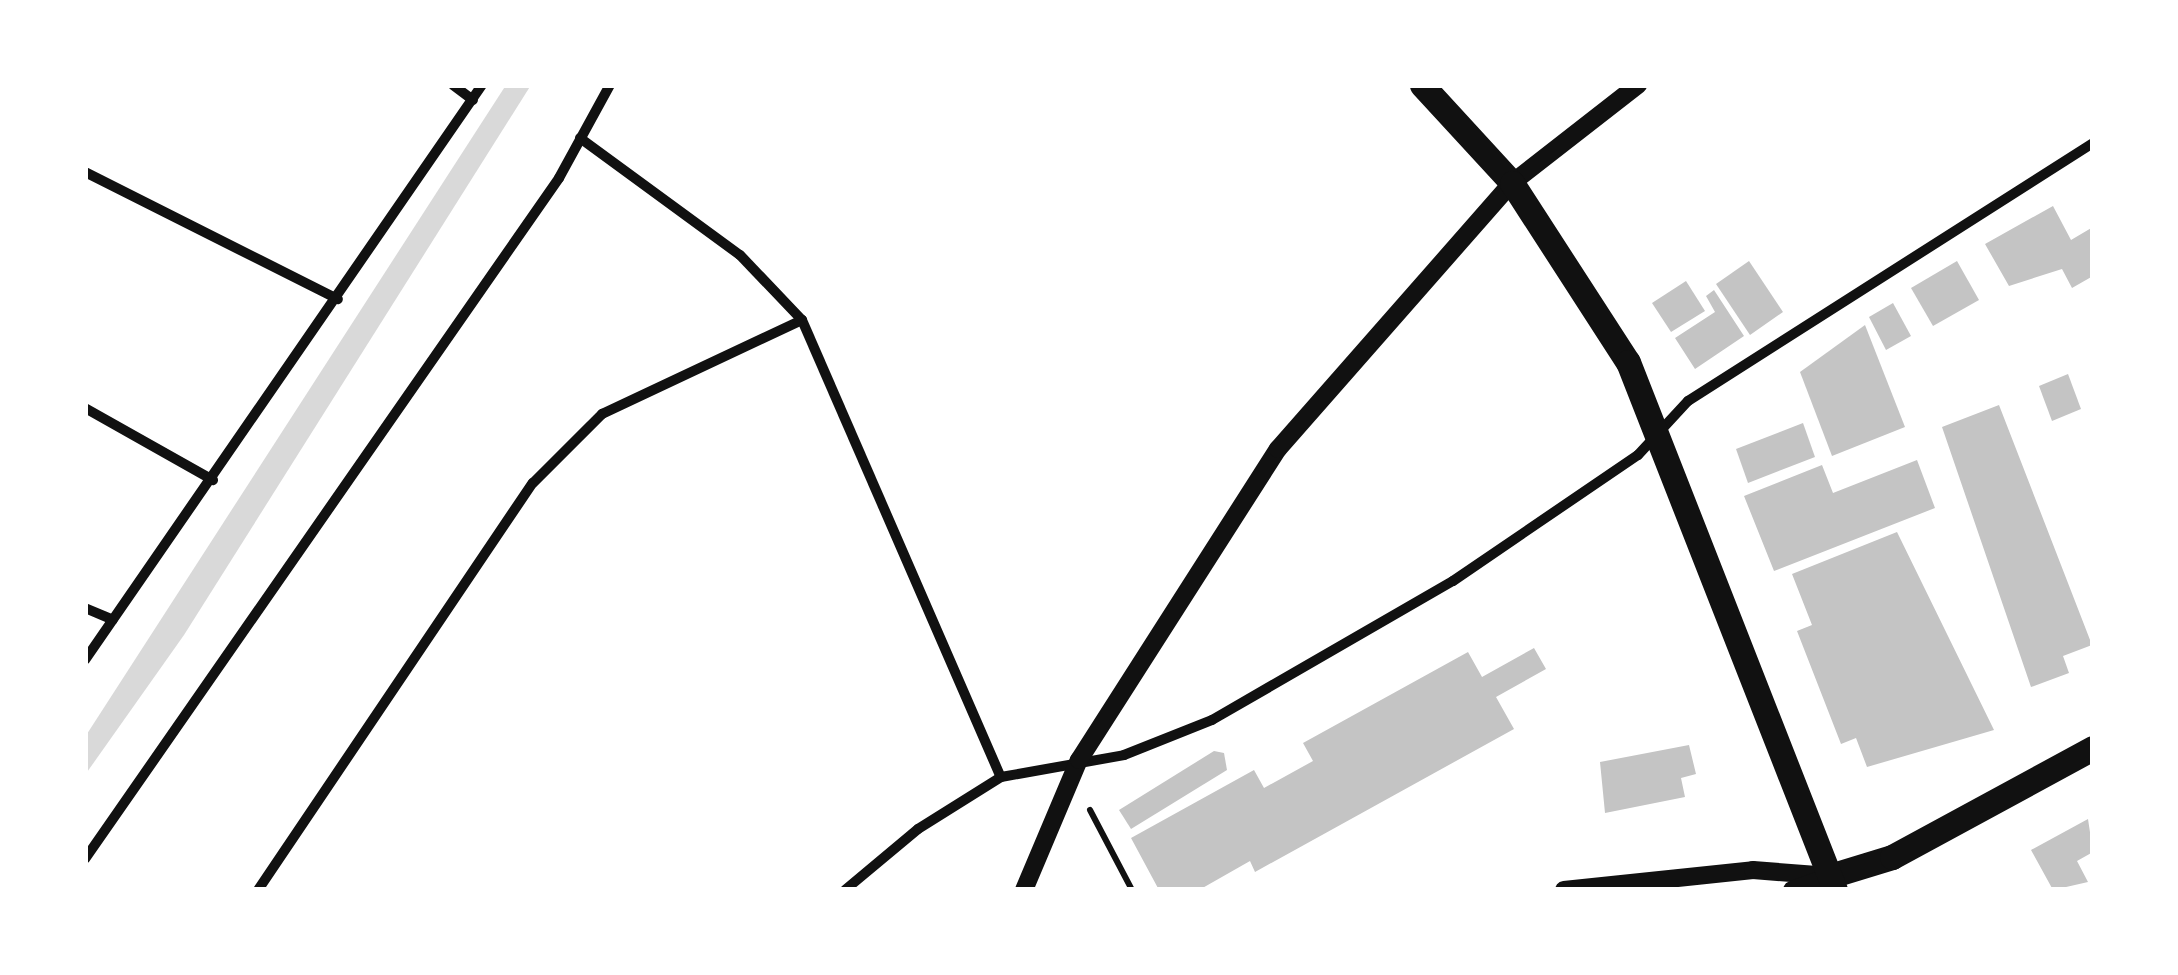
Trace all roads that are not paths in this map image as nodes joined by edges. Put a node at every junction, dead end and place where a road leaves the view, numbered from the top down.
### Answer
1 (453, 85) edge
2 (482, 85) edge
3 (610, 85) edge
4 (1422, 85) edge
5 (1638, 85) edge
6 (473, 100) junction
7 (580, 138) junction
8 (2093, 143) edge
9 (85, 172) edge
10 (1512, 183) junction
11 (338, 299) junction
12 (802, 320) junction
13 (85, 408) edge
14 (1661, 431) junction
15 (213, 480) junction
16 (85, 608) edge
17 (113, 620) junction
18 (85, 660) edge
19 (2093, 748) edge
20 (1078, 760) junction
21 (1001, 777) junction
22 (85, 859) edge
23 (1833, 883) edge
24 (258, 890) edge
25 (846, 890) edge
26 (1024, 890) edge
27 (1564, 890) edge
28 (1792, 890) edge

1 - 6 street
2 - 6 street
3 - 7 street
4 - 10 main road
5 - 10 street
6 - 11 street
7 - 12 street
7 - 22 street
8 - 14 street
9 - 11 street
10 - 14 main road
10 - 20 street
11 - 15 street
12 - 21 street
12 - 24 street
13 - 15 street
14 - 20 street
14 - 23 main road
15 - 17 street
16 - 17 street
17 - 18 street
19 - 23 main road
20 - 21 street
20 - 26 street
21 - 25 street
23 - 27 street
23 - 28 street

